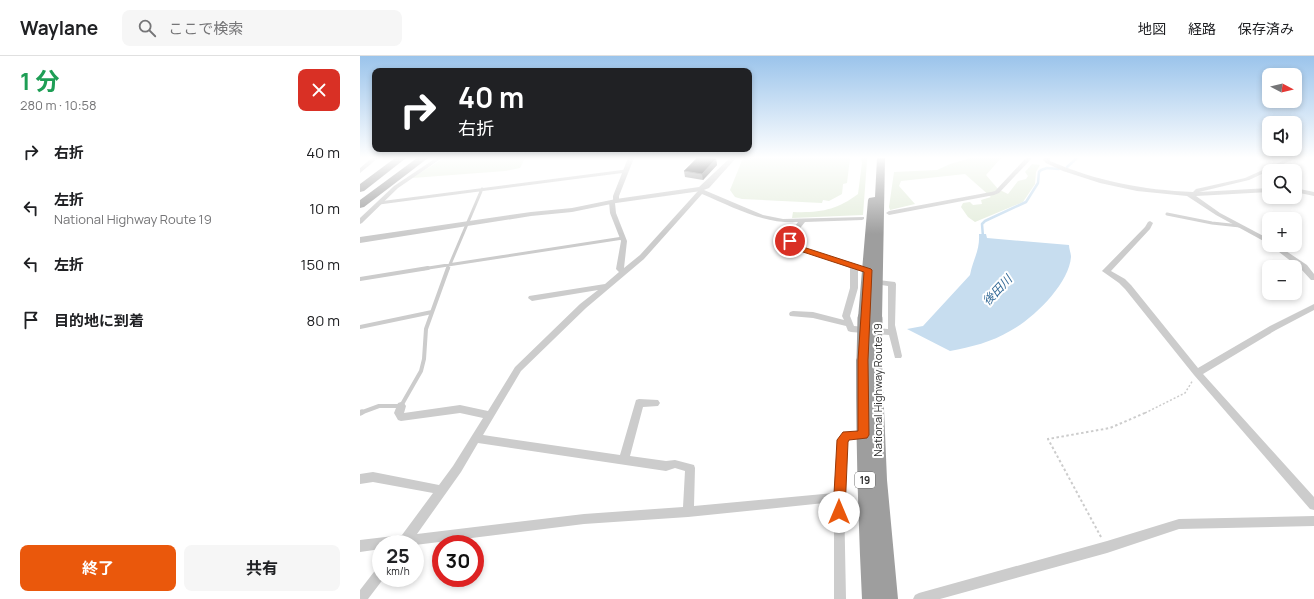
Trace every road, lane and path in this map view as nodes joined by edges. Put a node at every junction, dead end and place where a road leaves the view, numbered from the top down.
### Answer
1 (378, 183) edge
2 (389, 183) edge
3 (401, 183) edge
4 (527, 183) edge
5 (621, 183) edge
6 (709, 183) edge
7 (873, 183) edge
8 (881, 183) edge
9 (1005, 183) edge
10 (1107, 183) edge
11 (1228, 183) edge
12 (482, 189) junction
13 (701, 190) junction
14 (1262, 190) edge
15 (1302, 191) edge
16 (1191, 194) junction
17 (1314, 194) edge
18 (360, 197) edge
19 (614, 202) junction
20 (379, 203) junction
21 (360, 205) edge
22 (889, 213) dead end
23 (1167, 214) dead end
24 (862, 218) dead end
25 (803, 220) junction
26 (360, 222) edge
27 (1150, 223) dead end
28 (467, 224) junction
29 (1240, 226) junction
30 (623, 238) junction
31 (1262, 238) edge
32 (360, 240) edge
33 (1283, 252) edge
34 (451, 265) junction
35 (854, 266) junction
36 (868, 270) junction
37 (624, 272) junction
38 (1314, 278) edge
39 (360, 279) edge
40 (878, 282) junction
41 (608, 286) junction
42 (532, 298) dead end
43 (1314, 307) edge
44 (432, 312) junction
45 (793, 314) dead end
46 (870, 319) junction
47 (848, 324) junction
48 (360, 326) edge
49 (892, 332) junction
50 (898, 356) dead end
51 (869, 361) junction
52 (1197, 373) junction
53 (655, 402) dead end
54 (401, 406) junction
55 (360, 413) edge
56 (490, 415) junction
57 (863, 435) junction
58 (476, 438) junction
59 (624, 460) junction
60 (360, 479) edge
61 (442, 490) junction
62 (839, 497) junction
63 (1314, 505) edge
64 (688, 512) junction
65 (1314, 521) edge
66 (409, 535) edge
67 (424, 539) edge
68 (372, 545) edge
69 (360, 546) edge
70 (1107, 547) junction
71 (372, 584) edge
72 (361, 599) edge
73 (840, 599) edge
74 (872, 599) edge
75 (888, 599) edge
76 (918, 599) edge

1 - 18 highway
2 - 21 highway
3 - 20 street
4 - 12 lane
5 - 19 street
6 - 13 street
7 - 36 highway, National Highway Route 19 / 19
8 - 40 highway, National Highway Route 19 / 19
9 - 22 street
10 - 16 street
11 - 16 street
12 - 20 lane
12 - 28 lane
13 - 19 street
13 - 25 street
13 - 37 street
14 - 16 street
15 - 17 street
16 - 29 street
19 - 28 street
19 - 30 street
20 - 26 street
23 - 29 lane
24 - 25 street
25 - 35 street
27 - 52 street
28 - 32 street
28 - 34 lane
29 - 31 street
30 - 34 lane
30 - 37 street
33 - 38 street
34 - 39 lane
34 - 44 lane
35 - 36 street
35 - 47 street
36 - 46 highway, National Highway Route 19 / 19
37 - 41 street
40 - 46 highway, National Highway Route 19 / 19
40 - 49 street
41 - 42 street
41 - 56 street
43 - 52 street
44 - 48 lane
44 - 54 lane
45 - 47 street
46 - 51 highway, National Highway Route 19 / 19, bridge
47 - 49 street
49 - 50 street
51 - 57 highway, National Highway Route 19 / 19
51 - 75 highway, National Highway Route 19 / 19
52 - 63 street
52 - 70 path
53 - 59 street
54 - 55 lane
54 - 56 street
56 - 58 street
57 - 62 street
57 - 74 highway, National Highway Route 19 / 19
58 - 59 street
58 - 61 street
59 - 64 street
60 - 61 street
61 - 66 street
62 - 64 street
62 - 73 street
64 - 67 street
65 - 70 street
68 - 69 street
70 - 76 street
71 - 72 street

